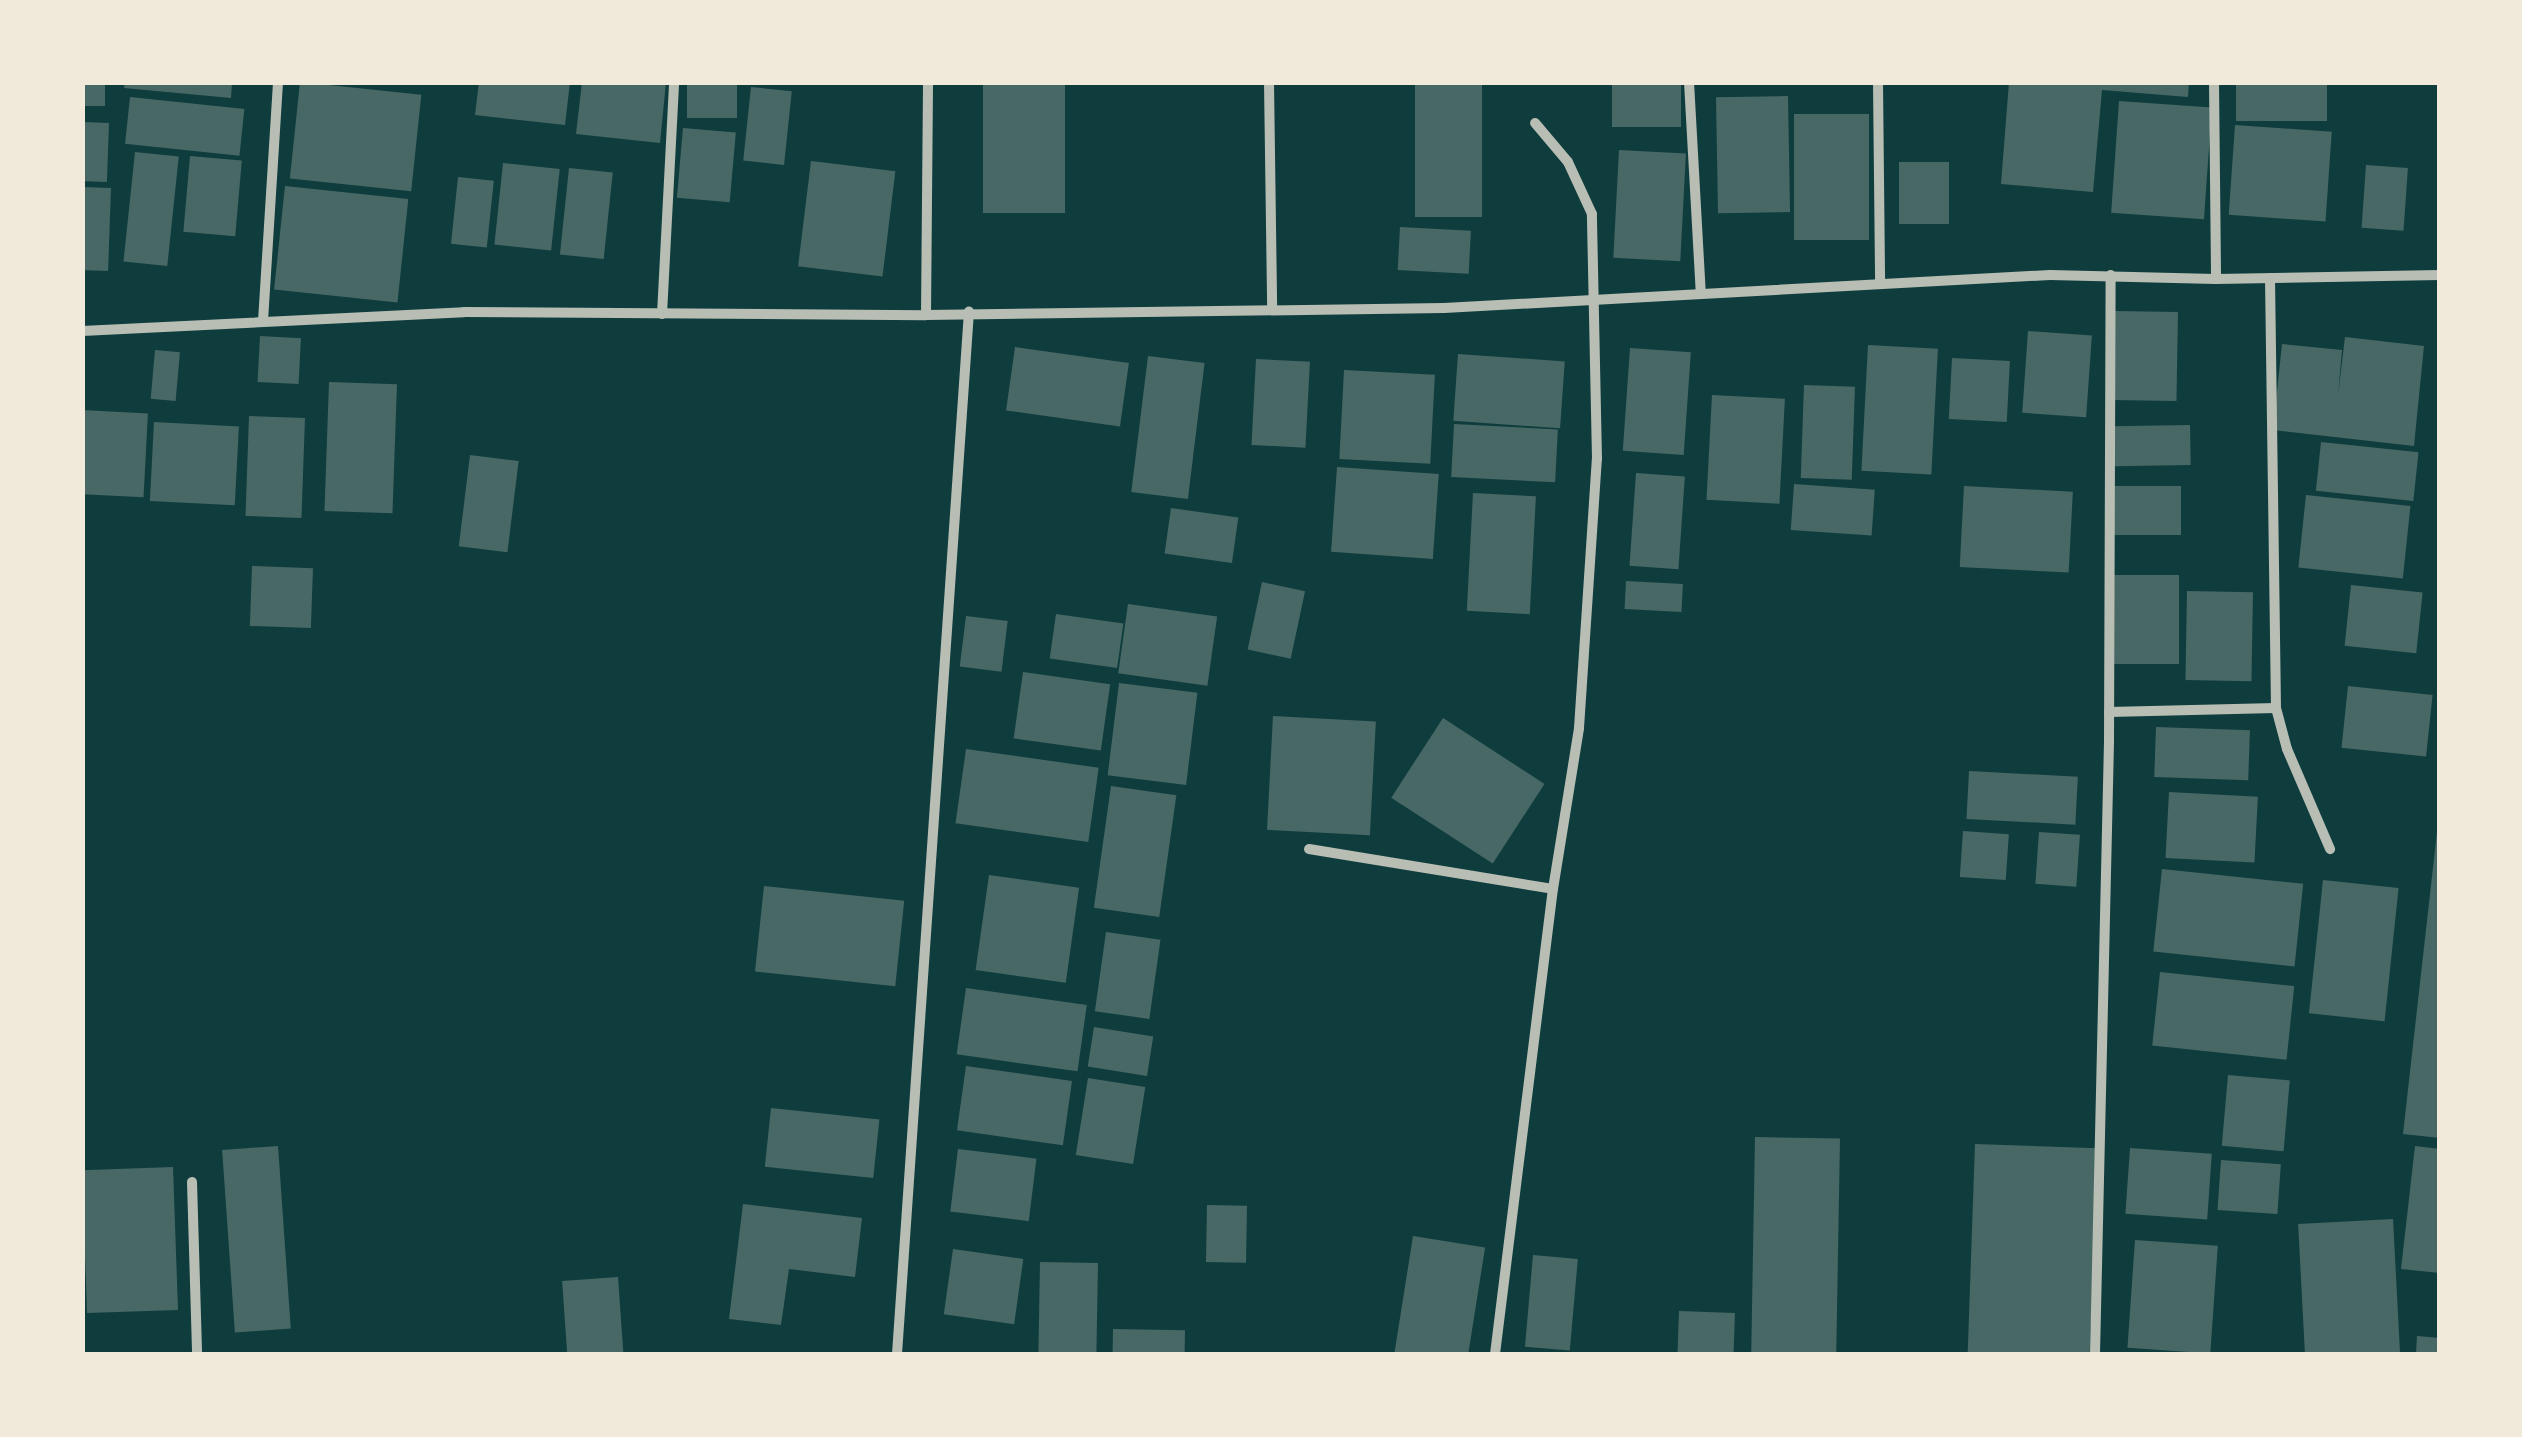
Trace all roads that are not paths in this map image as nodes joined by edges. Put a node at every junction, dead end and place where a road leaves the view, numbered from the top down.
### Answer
1 (278, 82) edge
2 (674, 82) edge
3 (928, 82) edge
4 (1269, 82) edge
5 (1689, 82) edge
6 (1878, 82) edge
7 (2214, 82) edge
8 (1535, 123) dead end
9 (2110, 274) junction
10 (2440, 275) edge
11 (2270, 278) junction
12 (2216, 279) junction
13 (1880, 281) junction
14 (1701, 294) junction
15 (1594, 300) junction
16 (1272, 309) junction
17 (969, 312) junction
18 (662, 314) junction
19 (926, 315) junction
20 (263, 321) junction
21 (82, 331) edge
22 (2276, 708) junction
23 (2109, 712) junction
24 (1309, 849) dead end
25 (2330, 849) dead end
26 (1553, 889) junction
27 (192, 1182) dead end
28 (197, 1354) edge
29 (897, 1354) edge
30 (1495, 1354) edge
31 (2095, 1354) edge

1 - 20 street
2 - 18 street
3 - 19 street
4 - 16 street
5 - 14 street
6 - 13 street
7 - 12 street
8 - 15 street
9 - 12 street
9 - 13 street
9 - 23 street
10 - 11 street
11 - 12 street
11 - 22 street
13 - 14 street
14 - 15 street
15 - 16 street
15 - 26 street
16 - 17 street
17 - 19 street
17 - 29 street
18 - 19 street
18 - 20 street
20 - 21 street
22 - 23 street
22 - 25 street
23 - 31 street
24 - 26 street
26 - 30 street
27 - 28 street

